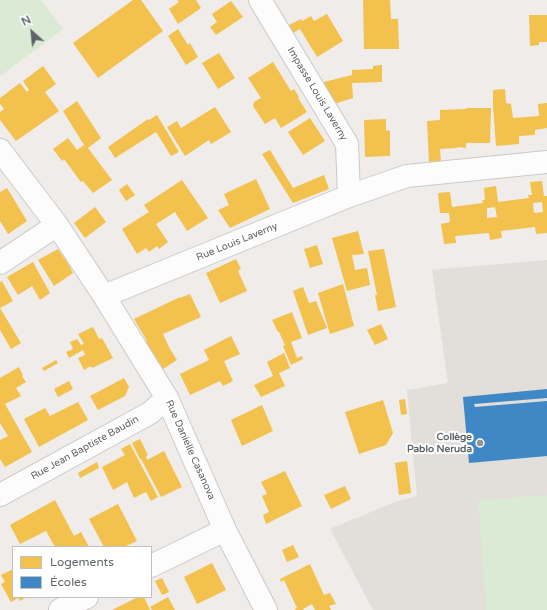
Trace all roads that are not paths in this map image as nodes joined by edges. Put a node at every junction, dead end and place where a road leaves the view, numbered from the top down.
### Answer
1 (260, 0) edge
2 (0, 150) edge
3 (547, 162) edge
4 (349, 196) junction
5 (57, 225) junction
6 (0, 263) edge
7 (104, 296) junction
8 (167, 398) junction
9 (0, 495) edge
10 (225, 530) junction
11 (152, 566) edge
12 (84, 598) edge
13 (60, 610) edge
14 (266, 610) edge

1 - 4 street, Impasse Louis Laverny
2 - 5 street
3 - 4 street, Rue Louis Laverny
4 - 7 street, Rue Louis Laverny
5 - 6 street
5 - 7 street
7 - 8 street, Rue Danielle Casanova
8 - 9 street, Rue Jean Baptiste Baudin
8 - 10 street, Rue Danielle Casanova
10 - 11 street
10 - 14 street, Rue Danielle Casanova
12 - 13 street

